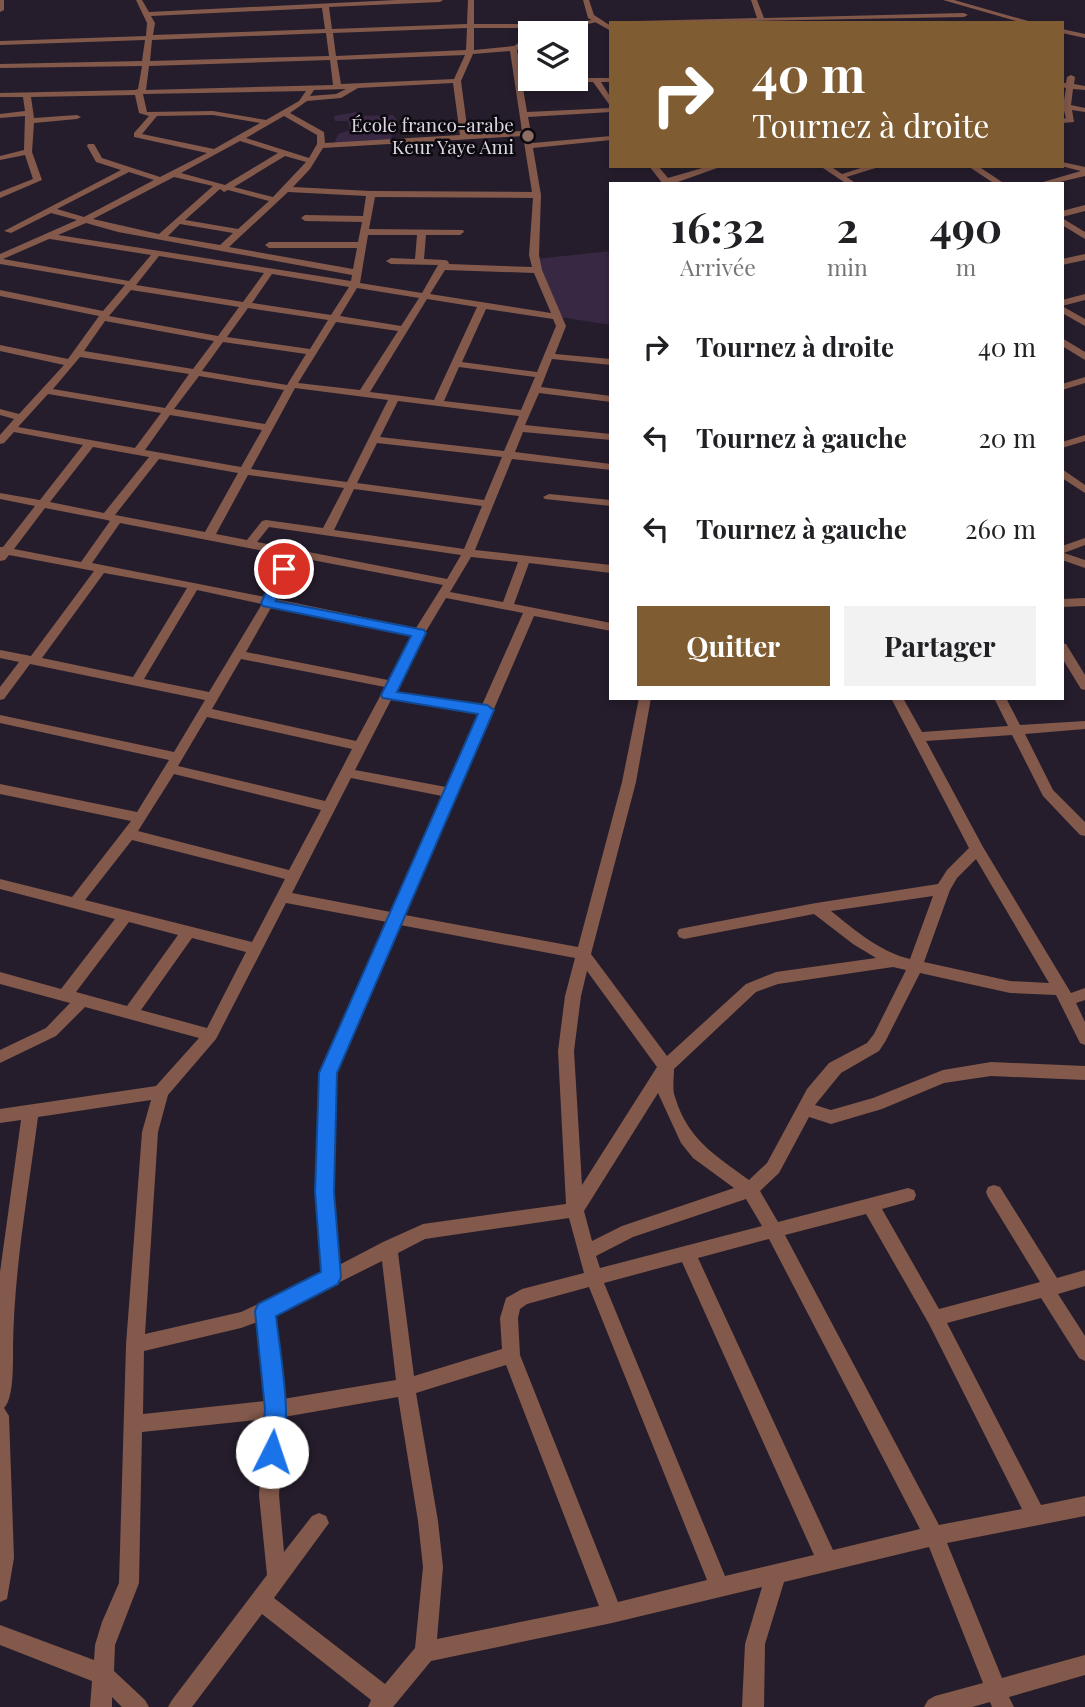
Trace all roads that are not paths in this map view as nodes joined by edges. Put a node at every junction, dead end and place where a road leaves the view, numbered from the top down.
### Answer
1 (1, 0) edge
2 (139, 0) edge
3 (440, 0) edge
4 (471, 0) edge
5 (586, 0) edge
6 (754, 0) edge
7 (946, 0) edge
8 (955, 3) junction
9 (325, 6) junction
10 (0, 10) edge
11 (148, 14) junction
12 (964, 15) junction
13 (761, 19) junction
14 (820, 20) edge
15 (598, 21) junction
16 (699, 21) edge
17 (968, 21) edge
18 (1024, 21) edge
19 (588, 24) edge
20 (471, 26) junction
21 (609, 26) edge
22 (518, 28) edge
23 (329, 31) junction
24 (1064, 31) edge
25 (1085, 36) edge
26 (149, 37) junction
27 (0, 43) edge
28 (518, 51) edge
29 (471, 52) junction
30 (516, 53) junction
31 (333, 58) junction
32 (146, 64) junction
33 (0, 66) edge
34 (518, 66) edge
35 (609, 79) edge
36 (457, 81) junction
37 (588, 81) edge
38 (596, 81) junction
39 (360, 84) junction
40 (337, 85) junction
41 (1067, 85) edge
42 (312, 87) junction
43 (1085, 88) edge
44 (140, 91) junction
45 (521, 91) edge
46 (27, 94) junction
47 (0, 95) edge
48 (1085, 96) edge
49 (305, 99) junction
50 (609, 102) edge
51 (1067, 107) junction
52 (609, 110) edge
53 (1085, 110) edge
54 (284, 113) junction
55 (155, 114) junction
56 (524, 115) junction
57 (0, 116) edge
58 (29, 117) junction
59 (77, 117) dead end
60 (1064, 121) edge
61 (265, 122) junction
62 (528, 133) junction
63 (464, 137) junction
64 (238, 138) junction
65 (609, 138) edge
66 (91, 146) dead end
67 (321, 146) junction
68 (531, 146) junction
69 (28, 152) junction
70 (215, 152) junction
71 (284, 153) junction
72 (0, 158) edge
73 (1085, 160) edge
74 (311, 162) junction
75 (1064, 165) edge
76 (655, 168) edge
77 (713, 168) edge
78 (827, 168) edge
79 (871, 168) edge
80 (975, 168) edge
81 (130, 169) junction
82 (1082, 170) edge
83 (174, 174) junction
84 (840, 176) junction
85 (161, 180) junction
86 (667, 182) edge
87 (671, 182) edge
88 (850, 182) edge
89 (998, 182) edge
90 (1046, 182) edge
91 (221, 188) junction
92 (284, 189) junction
93 (371, 194) junction
94 (0, 195) edge
95 (537, 195) junction
96 (275, 200) junction
97 (1085, 208) edge
98 (51, 210) junction
99 (1064, 213) edge
100 (304, 218) dead end
101 (367, 219) junction
102 (84, 220) junction
103 (177, 221) junction
104 (1064, 222) edge
105 (4, 229) edge
106 (240, 232) junction
107 (280, 232) dead end
108 (364, 232) junction
109 (422, 232) junction
110 (460, 232) dead end
111 (50, 236) junction
112 (1085, 236) edge
113 (161, 237) junction
114 (269, 245) junction
115 (29, 246) junction
116 (361, 246) junction
117 (223, 247) junction
118 (158, 253) junction
119 (261, 254) junction
120 (1085, 257) edge
121 (0, 259) edge
122 (391, 261) dead end
123 (419, 261) junction
124 (1064, 262) edge
125 (442, 267) junction
126 (248, 268) junction
127 (537, 270) junction
128 (270, 271) junction
129 (356, 279) junction
130 (131, 285) junction
131 (0, 293) edge
132 (17, 296) junction
133 (424, 296) junction
134 (1085, 297) edge
135 (1064, 302) edge
136 (0, 304) edge
137 (245, 304) junction
138 (483, 305) junction
139 (1064, 310) edge
140 (104, 316) junction
141 (334, 317) junction
142 (556, 317) junction
143 (1085, 323) edge
144 (404, 328) junction
145 (220, 339) junction
146 (1064, 342) edge
147 (0, 348) edge
148 (313, 352) junction
149 (548, 356) junction
150 (1085, 357) edge
151 (74, 358) junction
152 (609, 362) edge
153 (456, 364) junction
154 (196, 373) junction
155 (540, 375) junction
156 (1085, 380) edge
157 (1064, 386) edge
158 (291, 387) junction
159 (535, 389) junction
160 (46, 391) junction
161 (363, 394) junction
162 (394, 398) junction
163 (609, 399) edge
164 (438, 403) junction
165 (168, 411) junction
166 (0, 412) edge
167 (525, 414) junction
168 (23, 418) junction
169 (269, 428) junction
170 (519, 428) junction
171 (12, 429) junction
172 (609, 437) edge
173 (1085, 438) edge
174 (373, 439) junction
175 (0, 441) edge
176 (90, 443) junction
177 (1064, 444) edge
178 (138, 452) junction
179 (156, 455) junction
180 (508, 455) junction
181 (609, 467) edge
182 (245, 471) junction
183 (1064, 474) edge
184 (350, 485) junction
185 (1064, 487) edge
186 (1085, 492) edge
187 (0, 496) edge
188 (549, 497) dead end
189 (488, 503) junction
190 (609, 503) edge
191 (42, 505) junction
192 (112, 518) junction
193 (327, 532) junction
194 (209, 537) junction
195 (1085, 541) edge
196 (250, 544) junction
197 (1064, 549) edge
198 (292, 552) junction
199 (2, 553) edge
200 (468, 553) junction
201 (1064, 557) edge
202 (525, 560) junction
203 (1085, 564) edge
204 (84, 566) junction
205 (101, 569) junction
206 (609, 569) edge
207 (194, 586) junction
208 (447, 588) junction
209 (1085, 602) edge
210 (268, 603) junction
211 (1064, 603) edge
212 (507, 606) junction
213 (530, 611) junction
214 (609, 626) edge
215 (419, 633) junction
216 (1064, 650) edge
217 (0, 654) edge
218 (238, 654) junction
219 (30, 660) junction
220 (136, 682) junction
221 (1085, 686) edge
222 (390, 690) junction
223 (0, 696) edge
224 (213, 697) junction
225 (645, 700) edge
226 (898, 700) edge
227 (1001, 700) edge
228 (487, 710) junction
229 (205, 712) junction
230 (0, 719) edge
231 (1085, 725) edge
232 (1016, 730) junction
233 (916, 737) junction
234 (361, 747) junction
235 (174, 763) junction
236 (348, 773) junction
237 (0, 789) edge
238 (450, 793) junction
239 (330, 807) junction
240 (141, 818) junction
241 (1085, 831) edge
242 (129, 834) junction
243 (977, 849) junction
244 (294, 876) junction
245 (0, 884) edge
246 (943, 888) junction
247 (283, 897) junction
248 (74, 904) junction
249 (816, 908) junction
250 (124, 916) junction
251 (396, 919) junction
252 (188, 932) junction
253 (684, 933) dead end
254 (257, 949) junction
255 (583, 954) junction
256 (893, 961) junction
257 (915, 967) junction
258 (0, 978) edge
259 (1085, 994) edge
260 (65, 995) junction
261 (1064, 995) junction
262 (82, 1000) junction
263 (131, 1013) junction
264 (211, 1035) junction
265 (1085, 1039) edge
266 (0, 1057) edge
267 (666, 1067) junction
268 (1085, 1073) edge
269 (161, 1092) junction
270 (805, 1109) junction
271 (30, 1113) junction
272 (0, 1115) edge
273 (750, 1191) junction
274 (994, 1192) dead end
275 (908, 1195) dead end
276 (870, 1205) junction
277 (575, 1210) junction
278 (774, 1231) junction
279 (390, 1247) junction
280 (587, 1252) junction
281 (687, 1254) junction
282 (331, 1277) junction
283 (1085, 1278) edge
284 (594, 1279) junction
285 (1049, 1288) junction
286 (265, 1311) junction
287 (934, 1318) junction
288 (135, 1345) junction
289 (1085, 1352) edge
290 (510, 1355) junction
291 (406, 1387) junction
292 (0, 1401) edge
293 (275, 1409) junction
294 (0, 1416) edge
295 (133, 1424) junction
296 (1, 1453) edge
297 (1085, 1506) edge
298 (1036, 1516) junction
299 (319, 1523) dead end
300 (934, 1536) junction
301 (828, 1562) junction
302 (776, 1574) junction
303 (277, 1578) junction
304 (720, 1588) junction
305 (0, 1592) edge
306 (260, 1600) junction
307 (612, 1614) junction
308 (0, 1635) edge
309 (425, 1652) junction
310 (1085, 1665) edge
311 (102, 1674) junction
312 (999, 1698) edge
313 (382, 1702) edge
314 (100, 1707) edge
315 (138, 1707) edge
316 (178, 1707) edge
317 (753, 1707) edge
318 (935, 1707) edge

1 - 10 street
2 - 11 street
3 - 9 street
4 - 20 street
5 - 15 street
6 - 13 street
7 - 8 street
8 - 12 street
8 - 18 street
9 - 11 street
9 - 23 street
11 - 26 street
12 - 14 street
12 - 17 street
13 - 14 street
13 - 16 street
15 - 19 street
15 - 21 street
20 - 22 street
20 - 23 street
20 - 29 street
23 - 26 street
23 - 31 street
24 - 25 street
26 - 27 street
26 - 32 street
28 - 30 street
29 - 30 street
29 - 31 street
29 - 36 street
30 - 34 street
31 - 32 street
31 - 40 street
32 - 33 street
32 - 44 street
35 - 38 street
36 - 39 street
36 - 63 street
37 - 38 street
38 - 50 street
39 - 40 street
39 - 49 street
40 - 42 street
41 - 43 street
41 - 48 street
41 - 51 street
42 - 44 street
42 - 49 street
44 - 46 street
44 - 55 street
45 - 56 street
46 - 47 street
46 - 58 street
49 - 54 street
51 - 53 street
51 - 60 street
52 - 56 street
54 - 61 street
54 - 67 street
55 - 61 street
55 - 70 street
56 - 62 street
57 - 58 street
58 - 59 street
58 - 69 street
61 - 64 street
62 - 63 street
62 - 68 street
63 - 67 street
64 - 70 street
64 - 71 street
65 - 68 street
66 - 81 street
67 - 74 street
68 - 95 street
69 - 72 street
69 - 94 street
70 - 83 street
71 - 74 street
71 - 91 street
73 - 82 street
74 - 92 street
75 - 82 street
76 - 86 street
77 - 87 street
78 - 84 street
79 - 84 street
80 - 89 street
81 - 85 street
81 - 98 street
82 - 90 street
83 - 85 street
83 - 91 street
84 - 88 street
85 - 102 street
91 - 96 street
91 - 103 street
92 - 93 street
92 - 96 street
93 - 95 street
93 - 101 street
95 - 127 street
96 - 106 street
97 - 99 street
98 - 102 street
98 - 105 street
100 - 101 street
101 - 108 street
102 - 111 street
102 - 113 street
103 - 106 street
103 - 113 street
104 - 112 street
105 - 115 street
106 - 117 street
107 - 114 street
108 - 109 street
108 - 116 street
109 - 110 street
109 - 123 street
111 - 115 street
111 - 118 street
113 - 117 street
114 - 116 street
114 - 119 street
115 - 121 street
116 - 129 street
117 - 119 street
118 - 126 street
118 - 130 street
119 - 126 street
119 - 129 street
120 - 124 street
121 - 130 street
122 - 123 street
123 - 125 street
125 - 127 street
125 - 133 street
126 - 128 street
127 - 142 street
128 - 129 street
128 - 137 street
129 - 133 street
129 - 141 street
130 - 137 street
130 - 140 street
131 - 132 street
132 - 136 street
132 - 140 street
133 - 138 street
133 - 144 street
134 - 135 street
137 - 141 street
137 - 145 street
138 - 142 street
138 - 153 street
139 - 143 street
140 - 145 street
140 - 151 street
141 - 144 street
141 - 148 street
142 - 149 street
144 - 161 street
145 - 148 street
145 - 154 street
146 - 150 street
147 - 151 street
148 - 158 street
149 - 152 street
149 - 155 street
151 - 154 street
151 - 160 street
153 - 155 street
153 - 164 street
154 - 158 street
154 - 165 street
155 - 159 street
156 - 157 street
158 - 161 street
158 - 169 street
159 - 163 street
159 - 167 street
160 - 165 street
160 - 168 street
161 - 162 street
162 - 164 street
162 - 174 street
164 - 167 street
165 - 169 street
165 - 178 street
166 - 168 street
167 - 170 street
168 - 171 street
169 - 182 street
170 - 172 street
170 - 180 street
171 - 175 street
171 - 176 street
173 - 177 street
174 - 180 street
174 - 184 street
176 - 178 street
176 - 191 street
178 - 179 street
179 - 182 street
179 - 192 street
180 - 181 street
180 - 189 street
182 - 184 street
182 - 194 street
183 - 186 street
184 - 189 street
184 - 193 street
185 - 186 street
187 - 191 street
188 - 190 street
189 - 200 street
191 - 192 street
191 - 199 street
192 - 194 street
192 - 204 street
193 - 196 street
193 - 200 street
194 - 196 street
195 - 197 street
196 - 198 street
198 - 208 street
198 - 210 street
199 - 204 street
200 - 202 street
200 - 208 street
201 - 203 street
202 - 206 street
202 - 212 street
204 - 205 street
205 - 207 street
205 - 219 street
207 - 210 street
207 - 220 street
208 - 212 street
208 - 215 street
209 - 211 street
210 - 215 street
210 - 218 street
212 - 213 street
213 - 214 street
213 - 228 street
215 - 222 street
216 - 221 street
217 - 219 street
218 - 222 street
218 - 224 street
219 - 220 street
219 - 223 street
220 - 224 street
222 - 228 street
222 - 234 street
224 - 229 street
225 - 255 street
226 - 233 street
227 - 232 street
228 - 238 street
229 - 234 street
229 - 235 street
230 - 235 street
231 - 232 street
232 - 233 street
232 - 241 street
233 - 243 street
234 - 236 street
235 - 239 street
235 - 240 street
236 - 238 street
236 - 239 street
237 - 240 street
238 - 251 street
239 - 244 street
240 - 242 street
242 - 244 street
242 - 248 street
243 - 246 street
243 - 261 street
244 - 247 street
245 - 248 street
246 - 249 street
246 - 257 street
247 - 251 street
247 - 254 street
248 - 250 street
249 - 253 street
249 - 256 street
250 - 252 street
250 - 260 street
251 - 255 street
251 - 282 street
252 - 254 street
252 - 263 street
254 - 264 street
255 - 267 street
255 - 277 street
256 - 257 street
256 - 267 street
257 - 261 street
257 - 270 street
258 - 260 street
259 - 261 street
260 - 262 street
261 - 265 street
262 - 263 street
262 - 266 street
263 - 264 street
264 - 269 street
267 - 273 street
267 - 277 street
268 - 270 street
269 - 271 street
269 - 288 street
270 - 273 street
271 - 272 street
271 - 292 street
273 - 278 street
273 - 280 street
274 - 285 street
275 - 276 street
276 - 278 street
276 - 287 street
277 - 279 street
277 - 280 street
278 - 281 street
278 - 300 street
279 - 282 street
279 - 291 street
280 - 284 street
281 - 284 street
281 - 301 street
282 - 286 street
283 - 285 street
284 - 290 street
284 - 304 street
285 - 287 street
285 - 289 street
286 - 288 street
286 - 293 street
287 - 298 street
288 - 295 street
290 - 291 street
290 - 307 street
291 - 293 street
291 - 309 street
293 - 295 street
293 - 303 street
294 - 296 street
295 - 311 street
296 - 305 street
297 - 298 street
298 - 300 street
299 - 303 street
300 - 301 street
300 - 312 street
301 - 302 street
302 - 304 street
302 - 317 street
303 - 306 street
304 - 307 street
306 - 313 street
306 - 316 street
307 - 309 street
308 - 311 street
309 - 313 street
310 - 312 street
311 - 314 street
311 - 315 street
312 - 318 street

